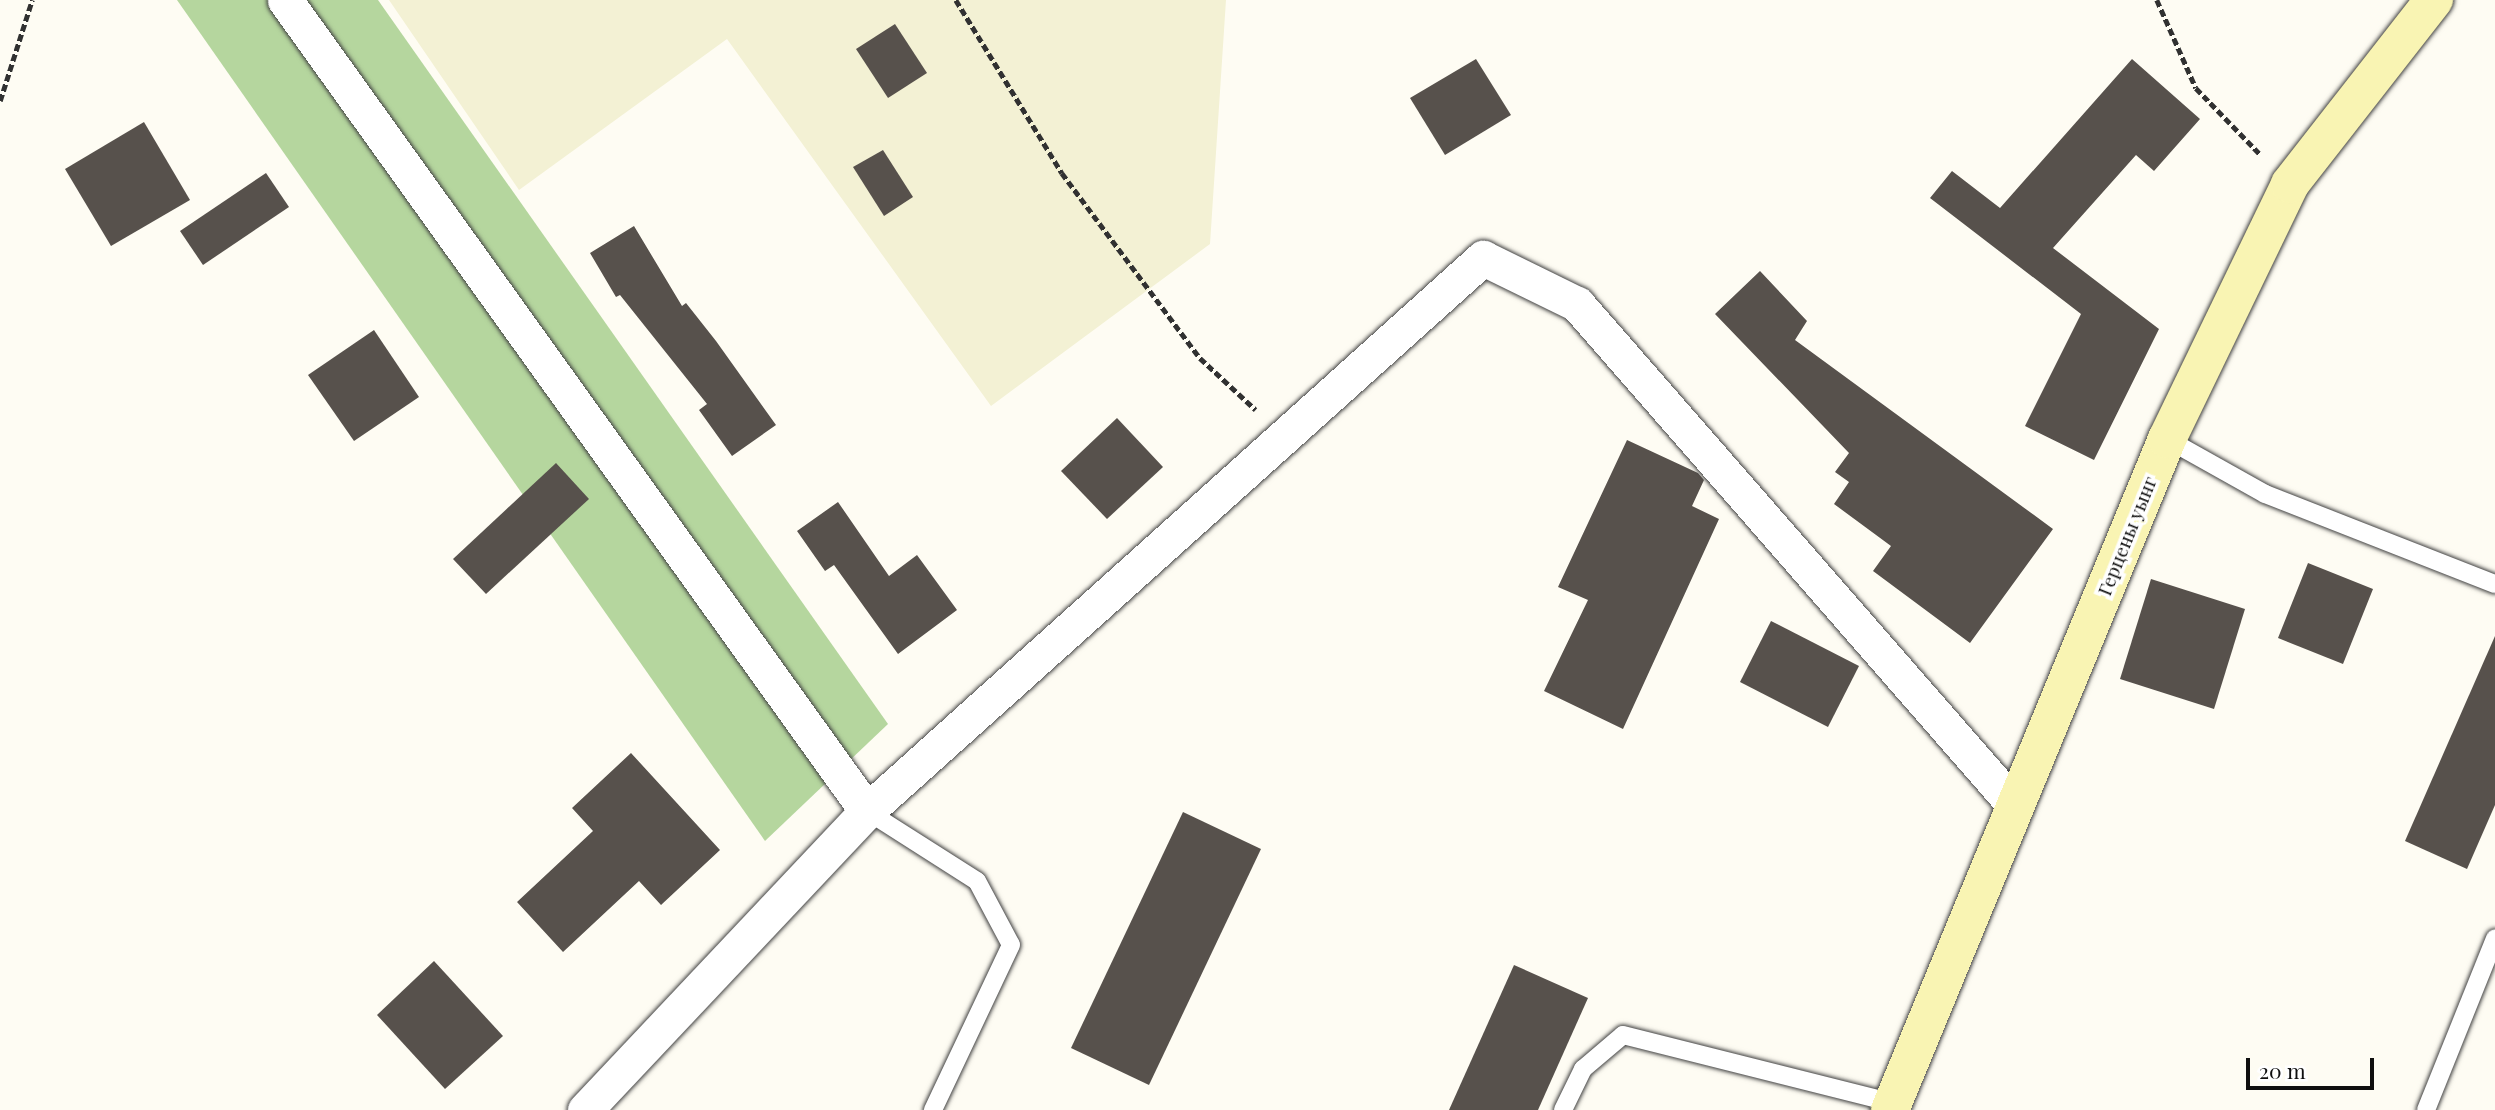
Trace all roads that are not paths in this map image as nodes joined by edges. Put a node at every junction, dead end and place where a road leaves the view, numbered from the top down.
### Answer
1 (285, 0) edge
2 (2434, 0) edge
3 (2167, 439) junction
4 (2495, 584) edge
5 (2015, 807) junction
6 (867, 811) junction
7 (2495, 938) edge
8 (1892, 1107) edge
9 (585, 1110) edge
10 (933, 1110) edge
11 (1563, 1110) edge
12 (2426, 1110) edge

1 - 6 street
2 - 3 street, Герцены уынг
3 - 4 lane
3 - 5 street, Герцены уынг
5 - 6 street
5 - 8 street, Герцены уынг
6 - 9 street
6 - 10 lane
7 - 12 lane
8 - 11 lane

